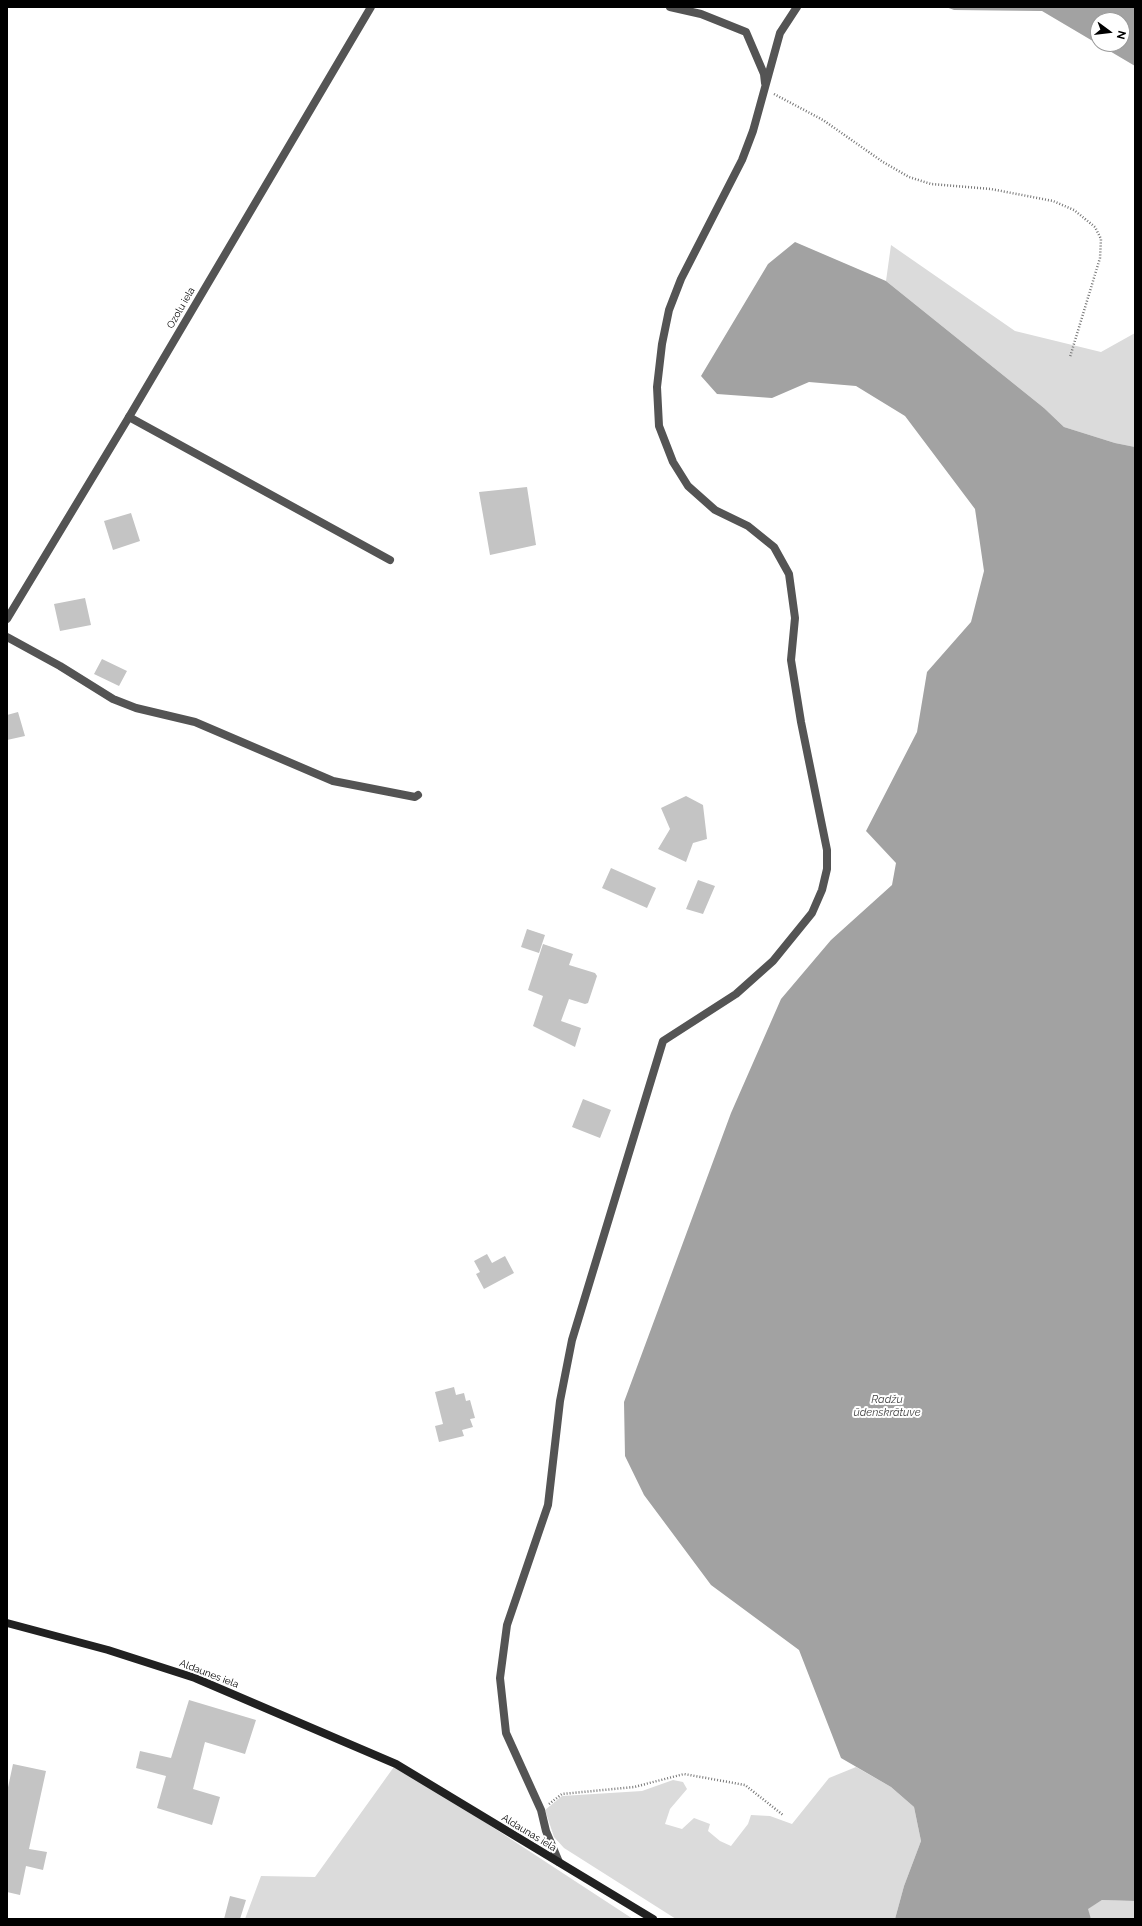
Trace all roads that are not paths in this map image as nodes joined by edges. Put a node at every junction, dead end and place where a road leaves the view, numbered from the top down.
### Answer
1 (371, 7) edge
2 (670, 7) edge
3 (797, 7) edge
4 (765, 89) junction
5 (129, 417) junction
6 (390, 560) dead end
7 (7, 619) edge
8 (7, 637) edge
9 (418, 795) dead end
10 (7, 1623) edge
11 (396, 1764) joint
12 (559, 1862) junction
13 (653, 1919) edge

1 - 5 street, Ozolu iela
2 - 4 street
3 - 4 street
4 - 12 street
5 - 6 street
5 - 7 street, Ozolu iela
8 - 9 street
10 - 11 street, Aldaunes iela
11 - 12 street, Aldaunas iela
12 - 13 street, Aldaunas iela

